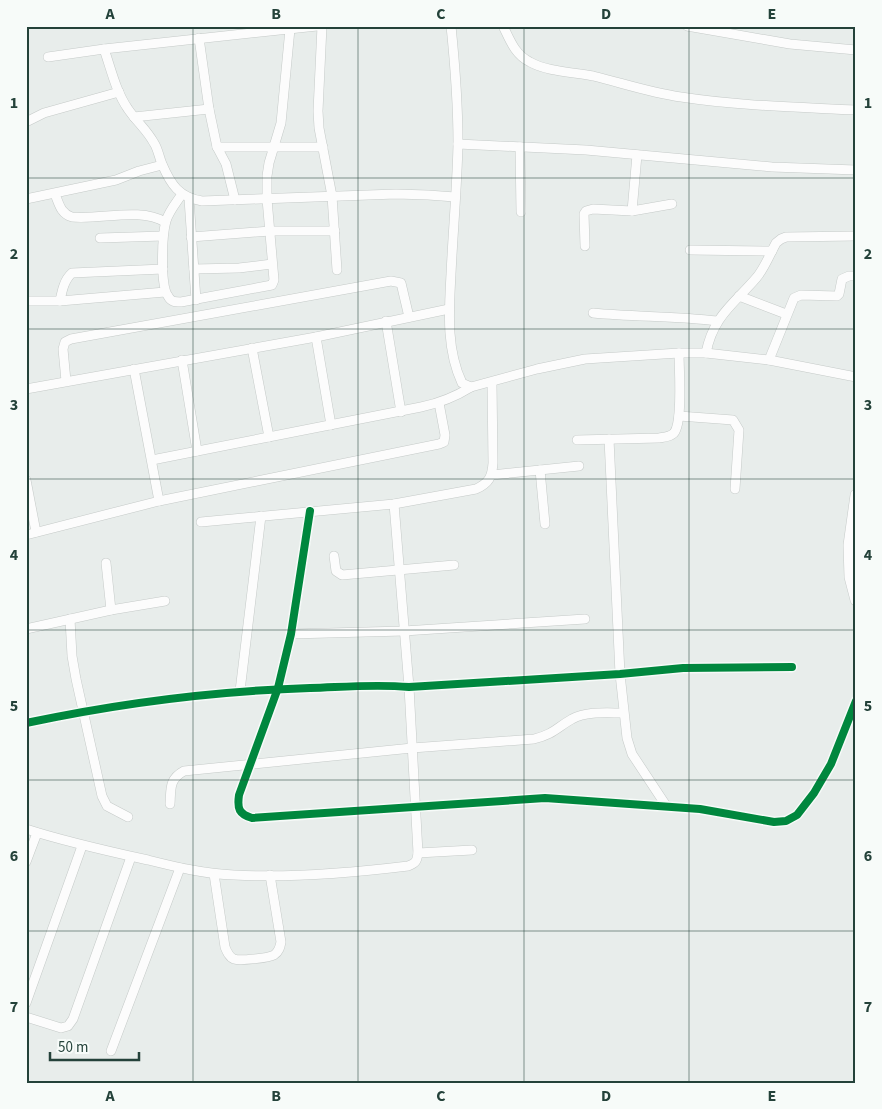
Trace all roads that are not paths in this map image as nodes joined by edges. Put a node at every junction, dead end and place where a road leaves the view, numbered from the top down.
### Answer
1 (317, 26) edge
2 (322, 26) edge
3 (451, 26) edge
4 (504, 26) edge
5 (687, 26) edge
6 (290, 29) junction
7 (199, 38) junction
8 (104, 49) junction
9 (856, 50) edge
10 (48, 57) dead end
11 (119, 92) junction
12 (208, 109) junction
13 (856, 110) edge
14 (134, 116) junction
15 (28, 119) edge
16 (458, 144) junction
17 (217, 147) junction
18 (323, 147) junction
19 (520, 147) junction
20 (273, 148) junction
21 (636, 155) junction
22 (162, 165) junction
23 (856, 170) edge
24 (55, 194) junction
25 (185, 196) junction
26 (332, 196) junction
27 (455, 197) junction
28 (26, 199) edge
29 (267, 199) junction
30 (234, 200) junction
31 (672, 204) dead end
32 (632, 211) junction
33 (521, 212) dead end
34 (166, 222) junction
35 (270, 231) junction
36 (335, 231) junction
37 (163, 236) junction
38 (856, 236) edge
39 (191, 237) junction
40 (100, 238) dead end
41 (585, 246) dead end
42 (690, 250) dead end
43 (772, 251) junction
44 (272, 264) junction
45 (163, 269) junction
46 (194, 269) junction
47 (337, 270) dead end
48 (856, 276) edge
49 (165, 292) junction
50 (739, 296) junction
51 (196, 300) junction
52 (26, 301) edge
53 (60, 301) junction
54 (449, 309) junction
55 (593, 313) dead end
56 (786, 314) junction
57 (409, 317) junction
58 (386, 321) junction
59 (717, 321) junction
60 (316, 336) junction
61 (252, 348) junction
62 (680, 353) junction
63 (706, 353) junction
64 (182, 360) junction
65 (769, 360) junction
66 (134, 369) junction
67 (856, 377) edge
68 (66, 381) junction
69 (492, 382) junction
70 (471, 387) junction
71 (26, 388) edge
72 (439, 403) junction
73 (401, 412) junction
74 (679, 416) junction
75 (331, 425) junction
76 (268, 437) junction
77 (609, 439) junction
78 (578, 440) dead end
79 (197, 451) junction
80 (152, 460) junction
81 (579, 466) dead end
82 (540, 470) junction
83 (492, 475) junction
84 (26, 480) edge
85 (735, 489) dead end
86 (856, 495) edge
87 (158, 501) junction
88 (394, 504) junction
89 (310, 511) junction
90 (261, 516) junction
91 (201, 522) dead end
92 (545, 524) dead end
93 (36, 532) junction
94 (26, 535) edge
95 (334, 556) dead end
96 (106, 563) dead end
97 (454, 564) dead end
98 (398, 569) junction
99 (856, 600) edge
100 (165, 601) dead end
101 (111, 610) junction
102 (70, 619) junction
103 (585, 619) dead end
104 (26, 629) edge
105 (404, 631) junction
106 (291, 634) junction
107 (792, 668) dead end
108 (620, 674) junction
109 (409, 687) junction
110 (278, 688) junction
111 (240, 691) junction
112 (856, 701) edge
113 (84, 712) junction
114 (623, 712) junction
115 (26, 724) edge
116 (412, 748) junction
117 (250, 764) junction
118 (170, 804) dead end
119 (415, 807) junction
120 (667, 807) junction
121 (128, 817) dead end
122 (26, 829) edge
123 (37, 832) junction
124 (82, 846) junction
125 (472, 850) dead end
126 (418, 853) junction
127 (131, 857) junction
128 (26, 862) edge
129 (180, 868) junction
130 (214, 874) junction
131 (270, 875) junction
132 (26, 1003) edge
133 (26, 1017) edge
134 (111, 1051) dead end

1 - 6 street
2 - 18 street
3 - 16 street
4 - 13 street
5 - 9 street
6 - 7 street
6 - 20 street
7 - 8 street
7 - 12 street
8 - 10 street
8 - 11 street
11 - 14 street
11 - 15 street
12 - 14 street
12 - 17 street
14 - 22 street
16 - 19 street
16 - 27 street
17 - 20 street
17 - 30 street
18 - 20 street
18 - 26 street
19 - 21 street
19 - 33 street
20 - 29 street
21 - 23 street
21 - 32 street
22 - 24 street
22 - 25 street
24 - 28 street
24 - 34 street
25 - 30 street
25 - 34 street
25 - 39 street
26 - 27 street
26 - 29 street
26 - 36 street
27 - 54 street
29 - 30 street
29 - 35 street
31 - 32 street
32 - 41 street
34 - 37 street
35 - 36 street
35 - 39 street
35 - 44 street
36 - 47 street
37 - 40 street
37 - 45 street
38 - 43 street
39 - 46 street
42 - 43 street
43 - 50 street
44 - 46 street
44 - 51 street
45 - 49 street
45 - 53 street
46 - 51 street
48 - 56 street
49 - 51 street
49 - 53 street
50 - 56 street
50 - 59 street
52 - 53 street
54 - 57 street
54 - 70 street
55 - 59 street
56 - 65 street
57 - 58 street
57 - 68 street
58 - 60 street
58 - 73 street
59 - 63 street
60 - 61 street
60 - 75 street
61 - 64 street
61 - 76 street
62 - 63 street
62 - 69 street
62 - 74 street
63 - 65 street
64 - 66 street
64 - 79 street
65 - 67 street
66 - 68 street
66 - 80 street
68 - 71 street
69 - 70 street
69 - 83 street
70 - 72 street
72 - 73 street
72 - 87 street
73 - 75 street
74 - 77 street
74 - 85 street
75 - 76 street
76 - 79 street
77 - 78 street
77 - 108 street
79 - 80 street
80 - 87 street
81 - 82 street
82 - 83 street
82 - 92 street
83 - 88 street
84 - 93 street
86 - 99 street
87 - 93 street
88 - 89 street
88 - 98 street
89 - 90 street
89 - 106 street
90 - 91 street
90 - 111 street
93 - 94 street
95 - 98 street
96 - 101 street
97 - 98 street
98 - 105 street
100 - 101 street
101 - 102 street
102 - 104 street
102 - 113 street
103 - 105 street
105 - 106 street
105 - 109 street
106 - 110 street
107 - 108 street
108 - 109 street
108 - 114 street
109 - 110 street
109 - 116 street
110 - 111 street
110 - 117 street
111 - 113 street
112 - 120 street
113 - 115 street
113 - 121 street
114 - 116 street
114 - 120 street
116 - 117 street
116 - 119 street
117 - 118 street
117 - 119 street
119 - 120 street
119 - 126 street
122 - 123 street
123 - 124 street
123 - 128 street
124 - 127 street
124 - 132 street
125 - 126 street
126 - 131 street
127 - 129 street
127 - 133 street
129 - 130 street
129 - 134 street
130 - 131 street
130 - 131 street

